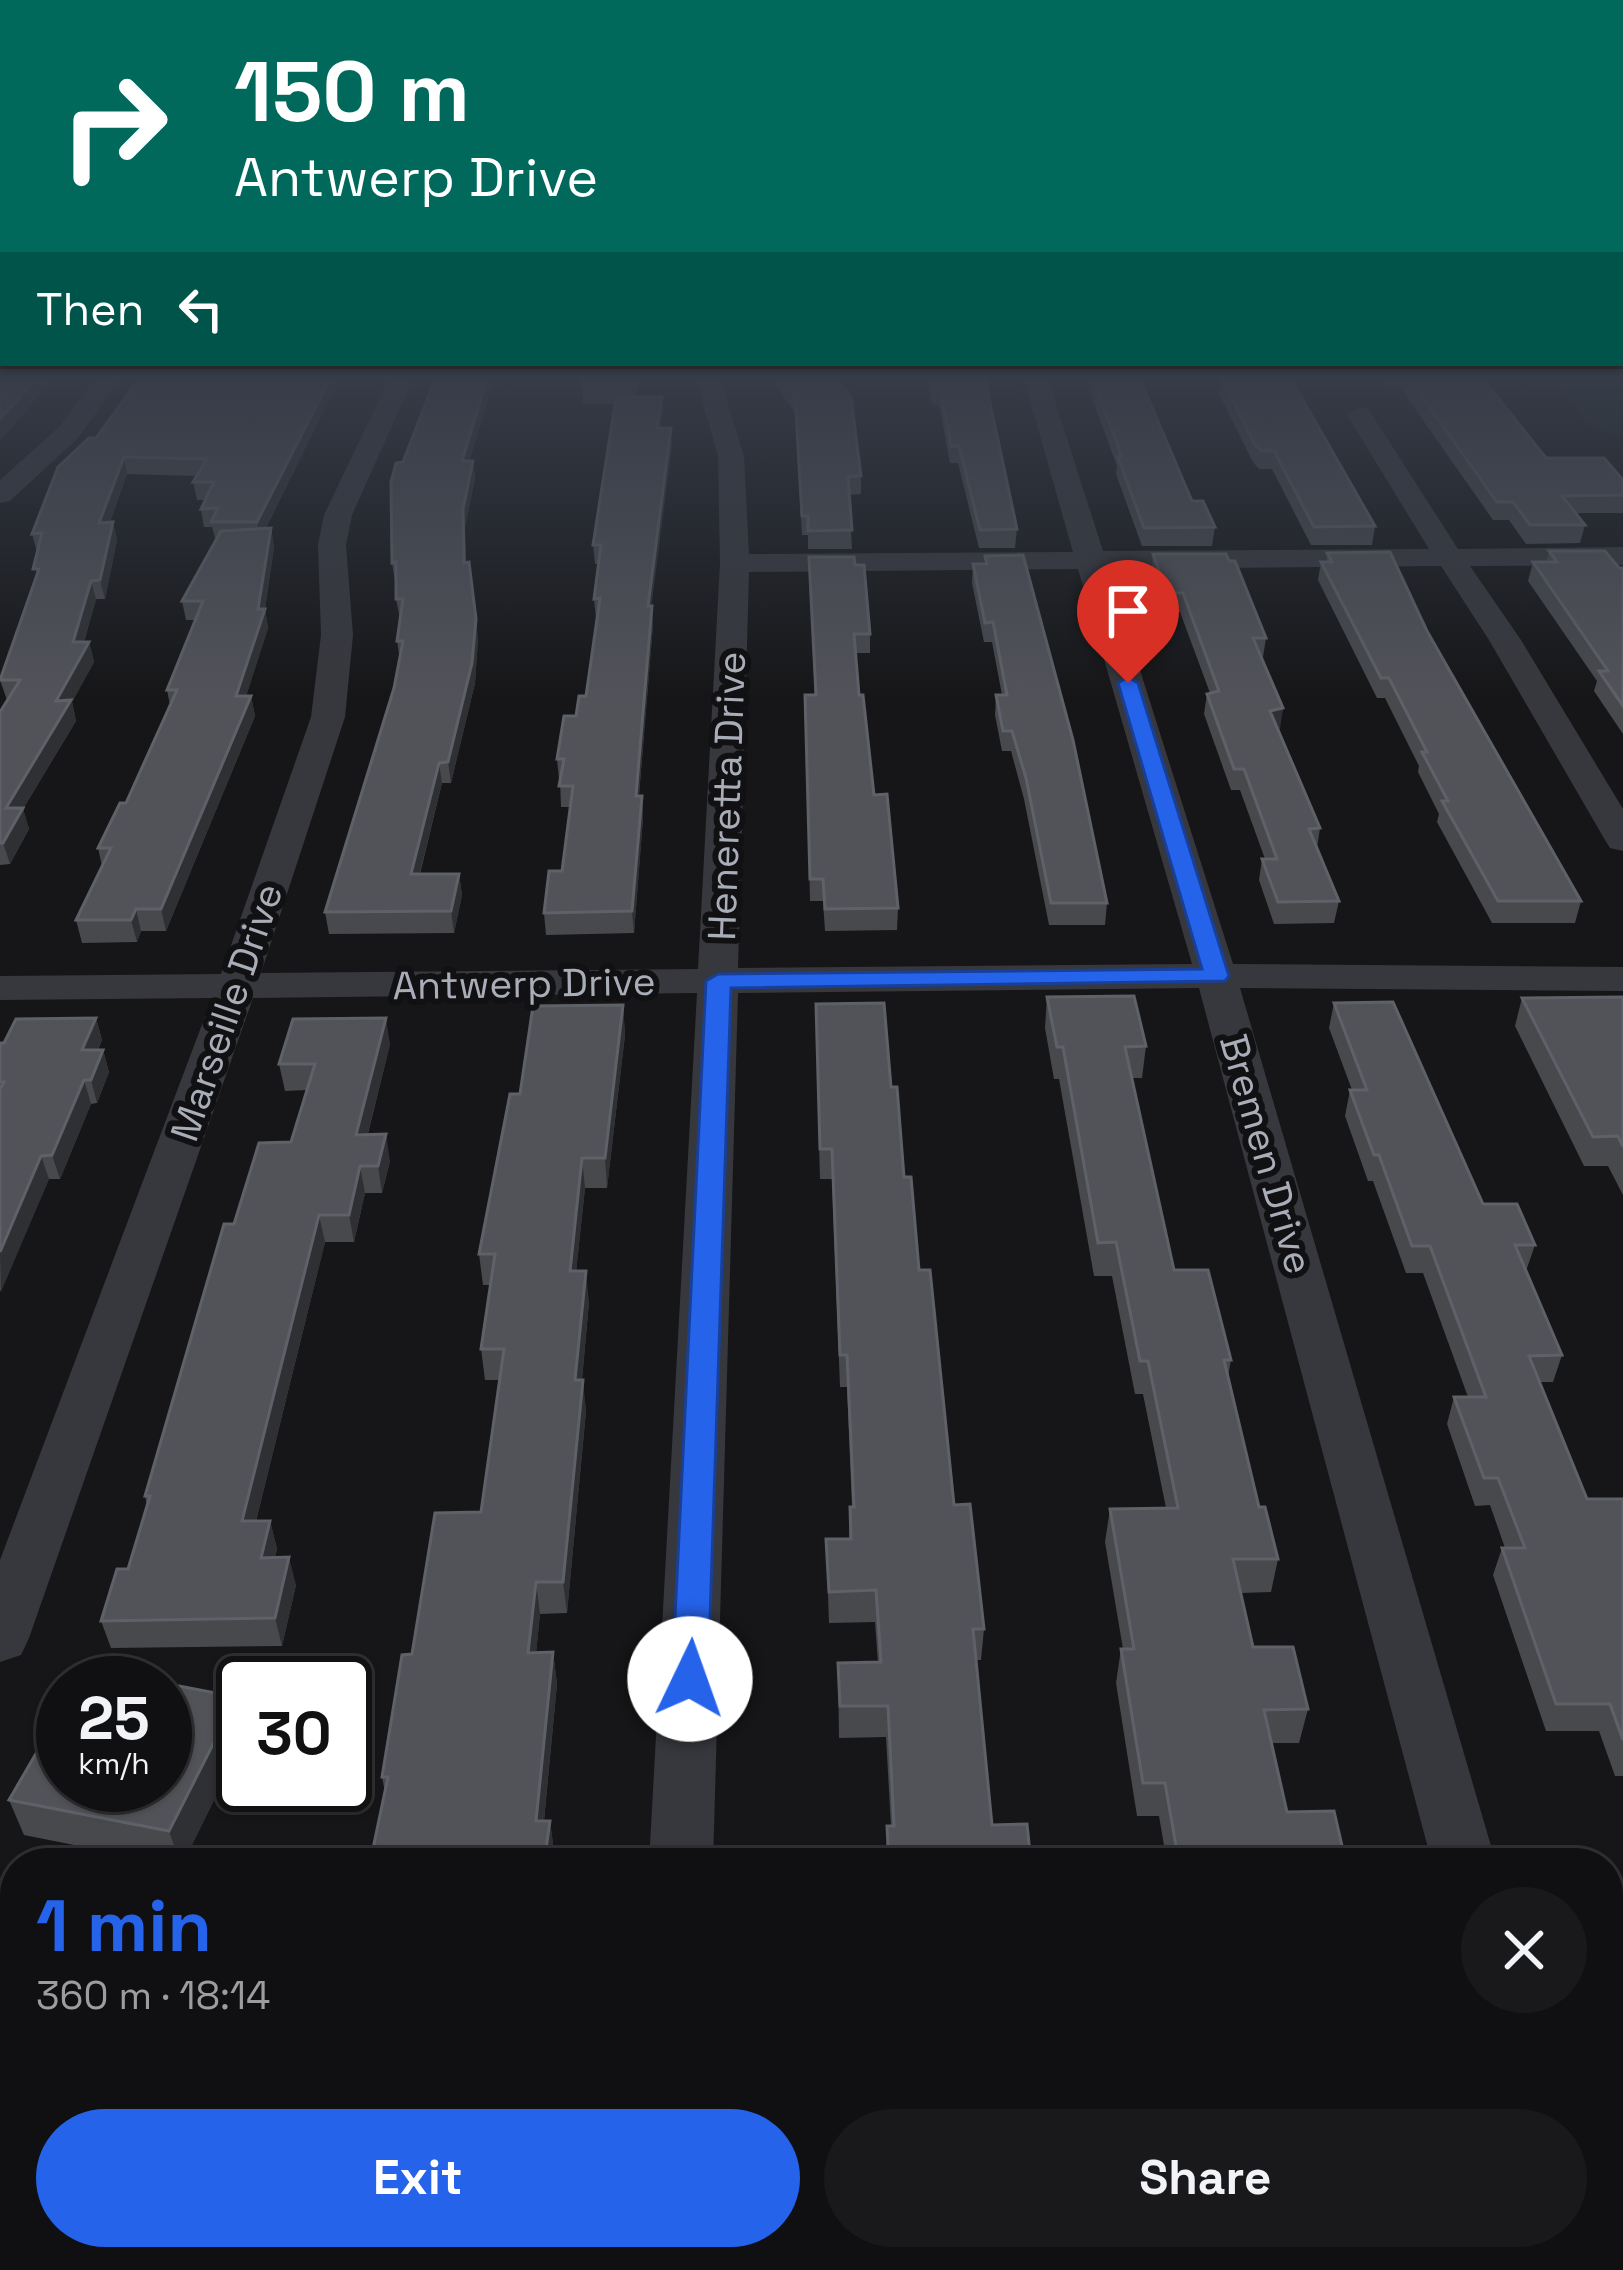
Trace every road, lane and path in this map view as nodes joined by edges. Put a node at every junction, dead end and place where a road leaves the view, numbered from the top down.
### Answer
1 (352, 485) edge
2 (732, 485) edge
3 (1068, 485) edge
4 (1404, 485) edge
5 (1623, 556) edge
6 (1090, 558) junction
7 (1450, 559) junction
8 (735, 563) junction
9 (1623, 840) edge
10 (1216, 976) junction
11 (1623, 979) edge
12 (718, 981) junction
13 (237, 986) junction
14 (0, 988) edge
15 (0, 1638) edge
16 (682, 1848) edge
17 (1460, 1848) edge

1 - 13 street, Marseille Drive
2 - 8 street, Heneretta Drive
3 - 6 street, Bremen Drive
4 - 7 street
5 - 7 street
6 - 7 street
6 - 8 street
6 - 10 street, Bremen Drive
7 - 9 street
8 - 12 street, Heneretta Drive
10 - 11 street, Antwerp Drive
10 - 12 street, Antwerp Drive
10 - 17 street, Bremen Drive
12 - 13 street, Antwerp Drive
12 - 16 street, Heneretta Drive
13 - 14 street, Antwerp Drive
13 - 15 street, Marseille Drive

